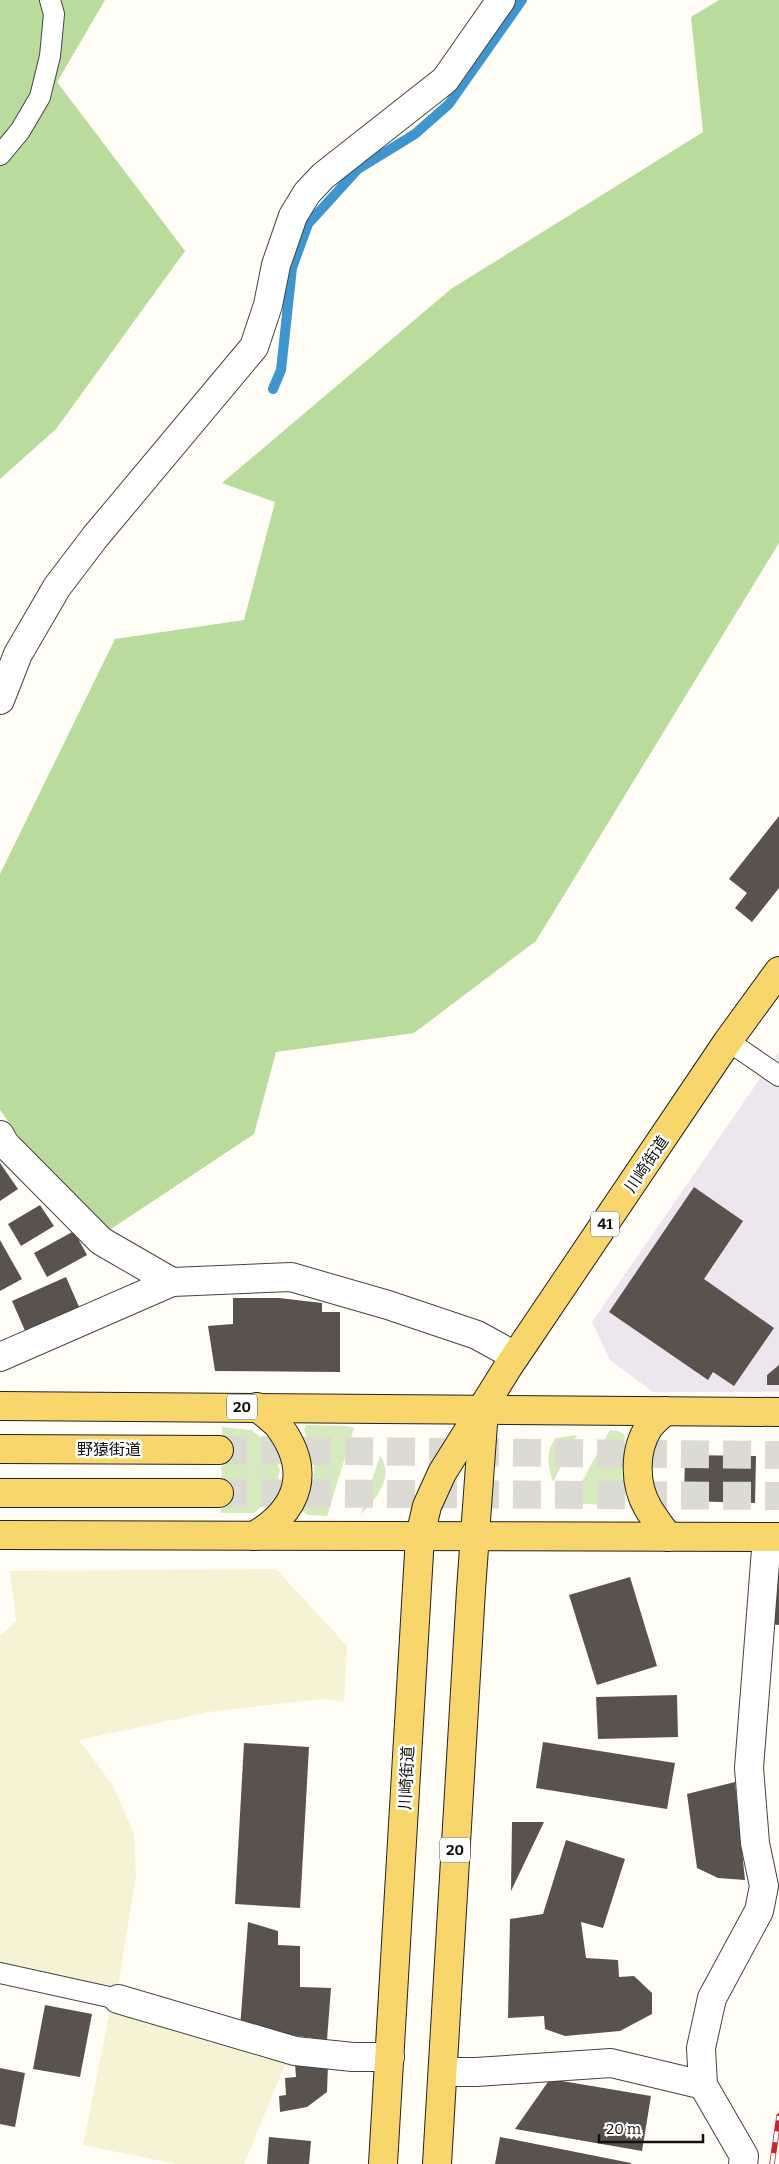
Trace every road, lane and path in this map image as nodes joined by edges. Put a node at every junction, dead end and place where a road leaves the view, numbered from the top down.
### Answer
1 (50, 0) edge
2 (501, 0) edge
3 (0, 155) edge
4 (0, 700) edge
5 (779, 971) edge
6 (728, 1041) junction
7 (779, 1076) edge
8 (0, 1135) edge
9 (172, 1282) junction
10 (515, 1356) junction
11 (0, 1357) edge
12 (0, 1406) edge
13 (257, 1407) junction
14 (484, 1409) junction
15 (665, 1411) junction
16 (779, 1412) edge
17 (0, 1449) edge
18 (219, 1450) tunnel mouth
19 (0, 1493) edge
20 (219, 1493) tunnel mouth
21 (0, 1536) edge
22 (254, 1536) junction
23 (420, 1536) junction
24 (474, 1536) junction
25 (668, 1537) junction
26 (773, 1537) edge
27 (0, 1973) edge
28 (118, 1998) joint
29 (390, 2057) junction
30 (442, 2072) junction
31 (703, 2085) junction
32 (383, 2164) edge
33 (437, 2164) edge
34 (743, 2164) edge

1 - 3 lane
2 - 4 street
5 - 6 main road, 川崎街道 / 41
6 - 7 lane
6 - 10 main road, 川崎街道 / 41
8 - 9 street
9 - 10 street
9 - 11 street
10 - 14 main road, 川崎街道 / 41
12 - 13 main road, 20
13 - 14 main road, 20
13 - 22 main road
14 - 15 main road, 20
14 - 23 main road, 川崎街道
14 - 24 main road, 川崎街道 / 20
15 - 16 main road, 20
15 - 25 main road
17 - 18 main road, 野猿街道
19 - 20 main road
21 - 22 main road
22 - 23 main road
23 - 24 main road
23 - 29 main road, 川崎街道
24 - 25 main road
24 - 30 main road, 川崎街道 / 20
25 - 26 main road
26 - 31 street
27 - 28 lane
28 - 29 street
29 - 32 main road, 川崎街道
30 - 31 street
30 - 33 main road, 川崎街道 / 20
31 - 34 street

